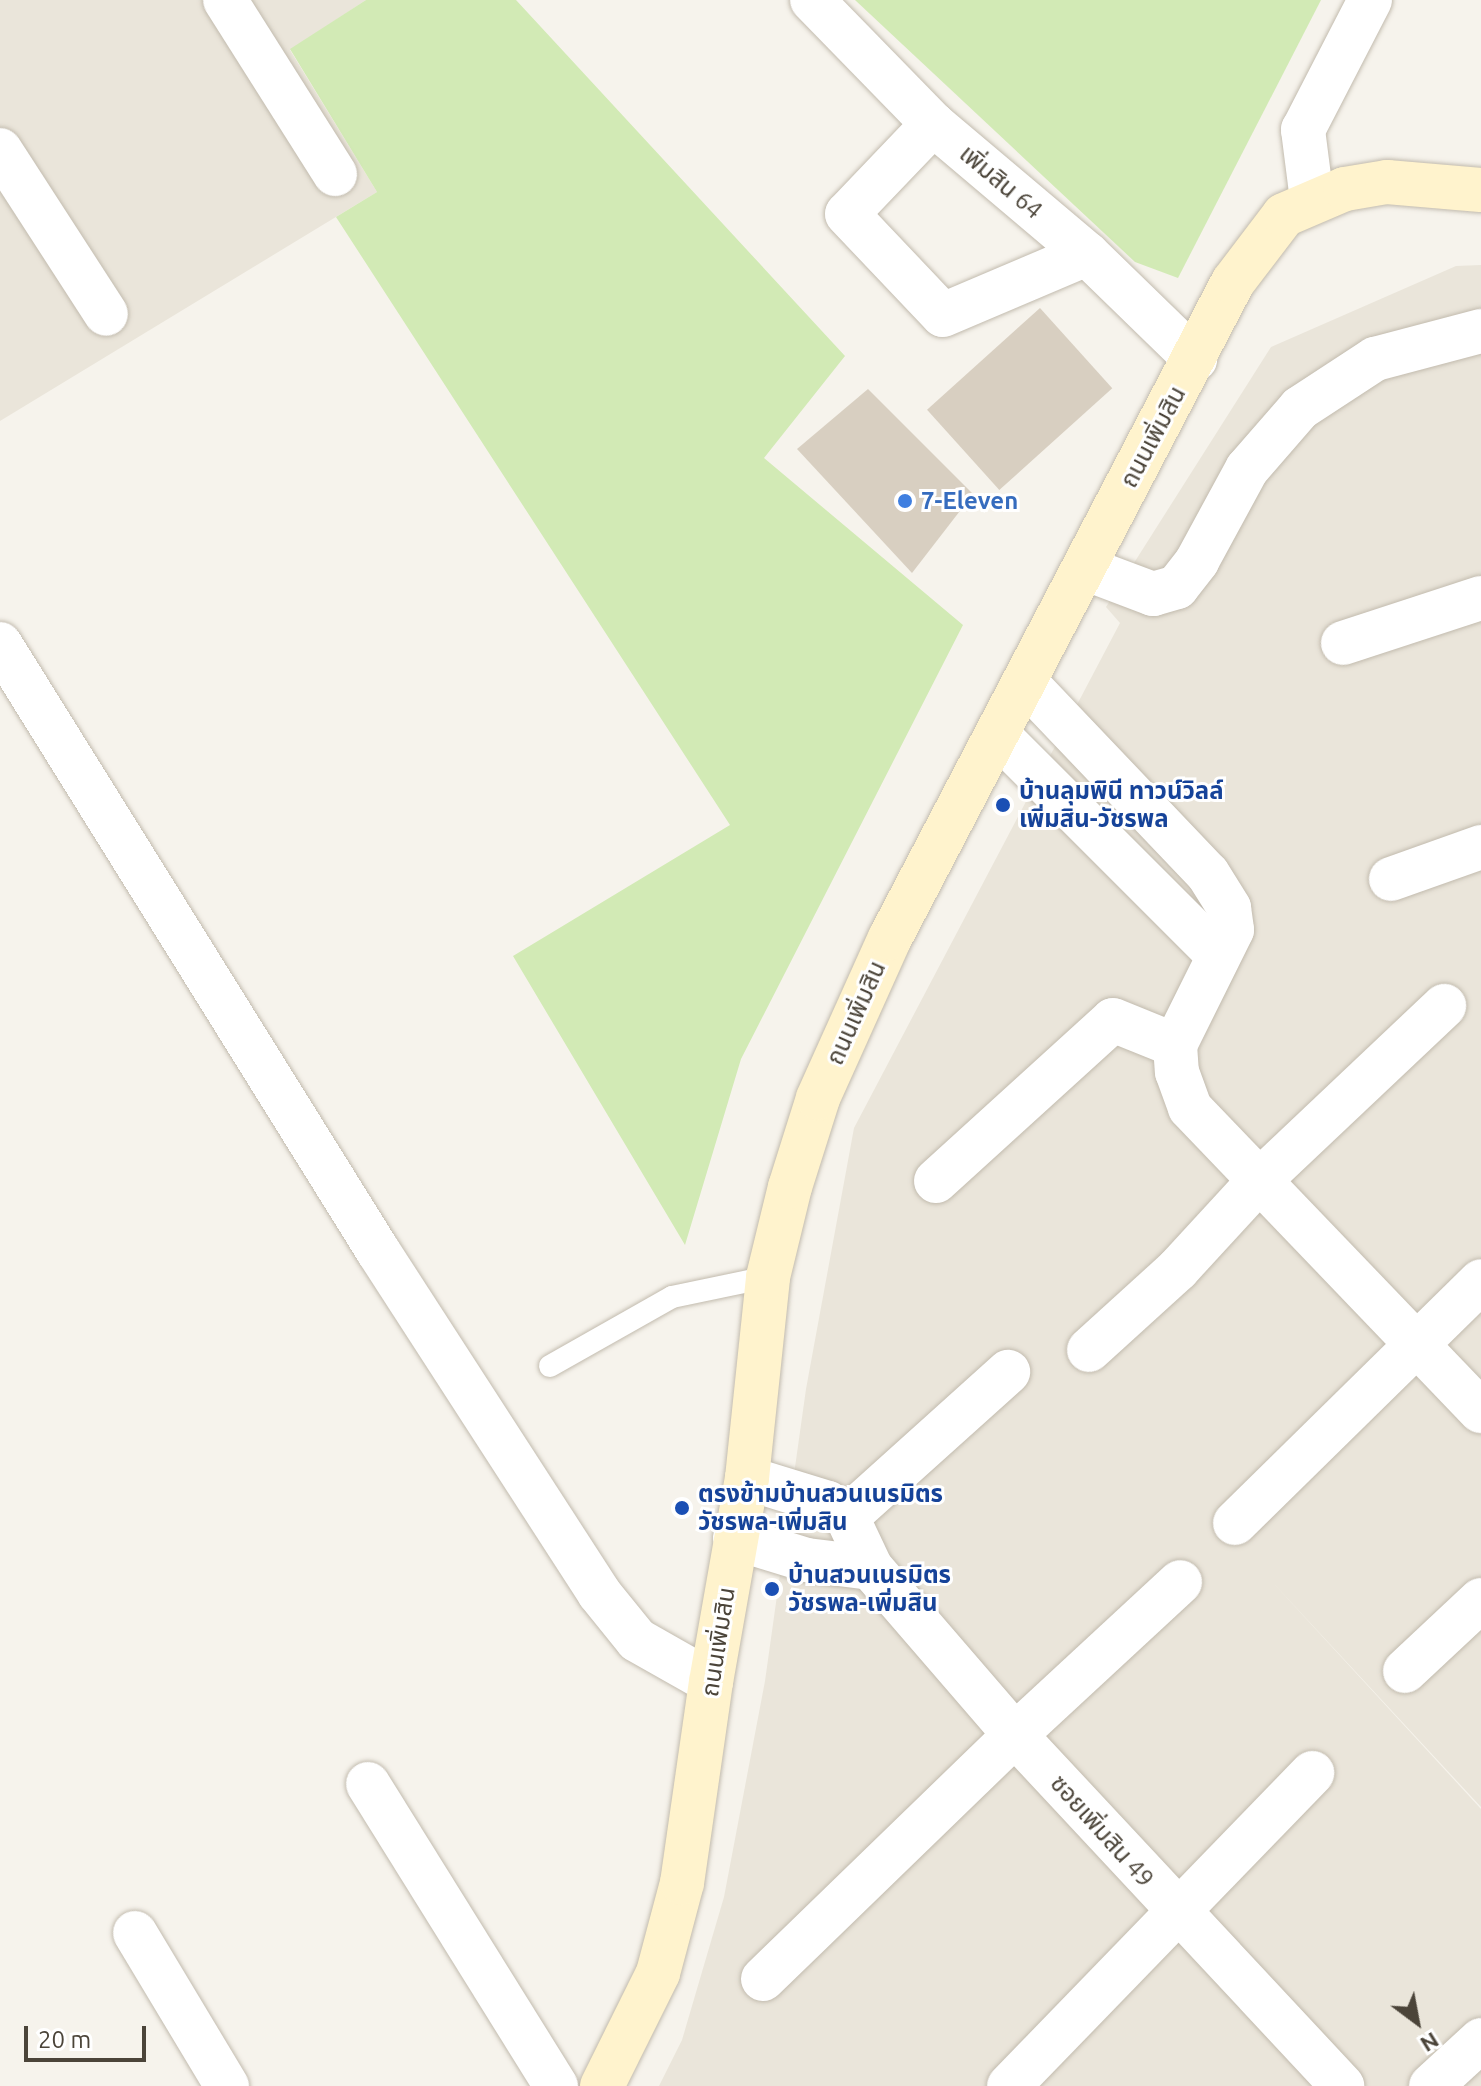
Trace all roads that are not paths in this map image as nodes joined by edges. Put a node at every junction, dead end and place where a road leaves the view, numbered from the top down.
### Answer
1 (225, 0) edge
2 (812, 0) edge
3 (1370, 0) edge
4 (933, 124) junction
5 (0, 150) edge
6 (335, 174) dead end
7 (1481, 190) edge
8 (1312, 200) junction
9 (1087, 254) junction
10 (106, 314) dead end
11 (1481, 331) edge
12 (1195, 359) junction
13 (1084, 568) junction
14 (1481, 598) edge
15 (1343, 643) dead end
16 (0, 644) edge
17 (1025, 682) junction
18 (998, 735) junction
19 (1481, 847) edge
20 (1391, 879) dead end
21 (1218, 955) junction
22 (1444, 1006) dead end
23 (1175, 1045) junction
24 (936, 1181) dead end
25 (1259, 1181) junction
26 (768, 1277) junction
27 (1481, 1281) edge
28 (1417, 1344) junction
29 (1089, 1350) dead end
30 (550, 1366) dead end
31 (1008, 1372) dead end
32 (1481, 1411) edge
33 (747, 1478) junction
34 (847, 1517) junction
35 (1235, 1523) dead end
36 (735, 1538) junction
37 (871, 1568) junction
38 (1180, 1582) dead end
39 (1481, 1600) edge
40 (1405, 1671) dead end
41 (711, 1682) junction
42 (1015, 1735) junction
43 (1312, 1773) dead end
44 (368, 1784) dead end
45 (1177, 1912) junction
46 (135, 1933) dead end
47 (763, 1979) dead end
48 (1481, 2040) edge
49 (227, 2086) edge
50 (556, 2086) edge
51 (602, 2086) edge
52 (1009, 2086) edge
53 (1342, 2086) edge
54 (1431, 2086) edge

1 - 6 street
2 - 4 street, เพิ่มสิน 64
3 - 8 street
4 - 9 street, เพิ่มสิน 64
4 - 9 street
5 - 10 street
7 - 8 street, ถนนเพิ่มสิน
8 - 12 street, ถนนเพิ่มสิน
9 - 12 street, เพิ่มสิน 64
11 - 13 street
12 - 13 street, ถนนเพิ่มสิน
13 - 17 street, ถนนเพิ่มสิน
14 - 15 street
16 - 41 street
17 - 18 street, ถนนเพิ่มสิน
17 - 21 street
18 - 21 street
18 - 26 street, ถนนเพิ่มสิน
19 - 20 street
21 - 23 street
22 - 25 street
23 - 24 street
23 - 25 street
25 - 28 street
25 - 29 street
26 - 30 lane
26 - 33 street, ถนนเพิ่มสิน
27 - 28 street
28 - 32 street
28 - 35 street
31 - 34 street
33 - 34 street
33 - 36 street, ถนนเพิ่มสิน
34 - 37 street, ซอยเพิ่มสิน 49
36 - 37 street
36 - 41 street, ถนนเพิ่มสิน
37 - 42 street, ซอยเพิ่มสิน 49
38 - 42 street
39 - 40 street
41 - 51 street, ถนนเพิ่มสิน
42 - 45 street, ซอยเพิ่มสิน 49
42 - 47 street
43 - 45 street
44 - 50 street
45 - 52 street
45 - 53 street, ซอยเพิ่มสิน 49
46 - 49 street
48 - 54 street

